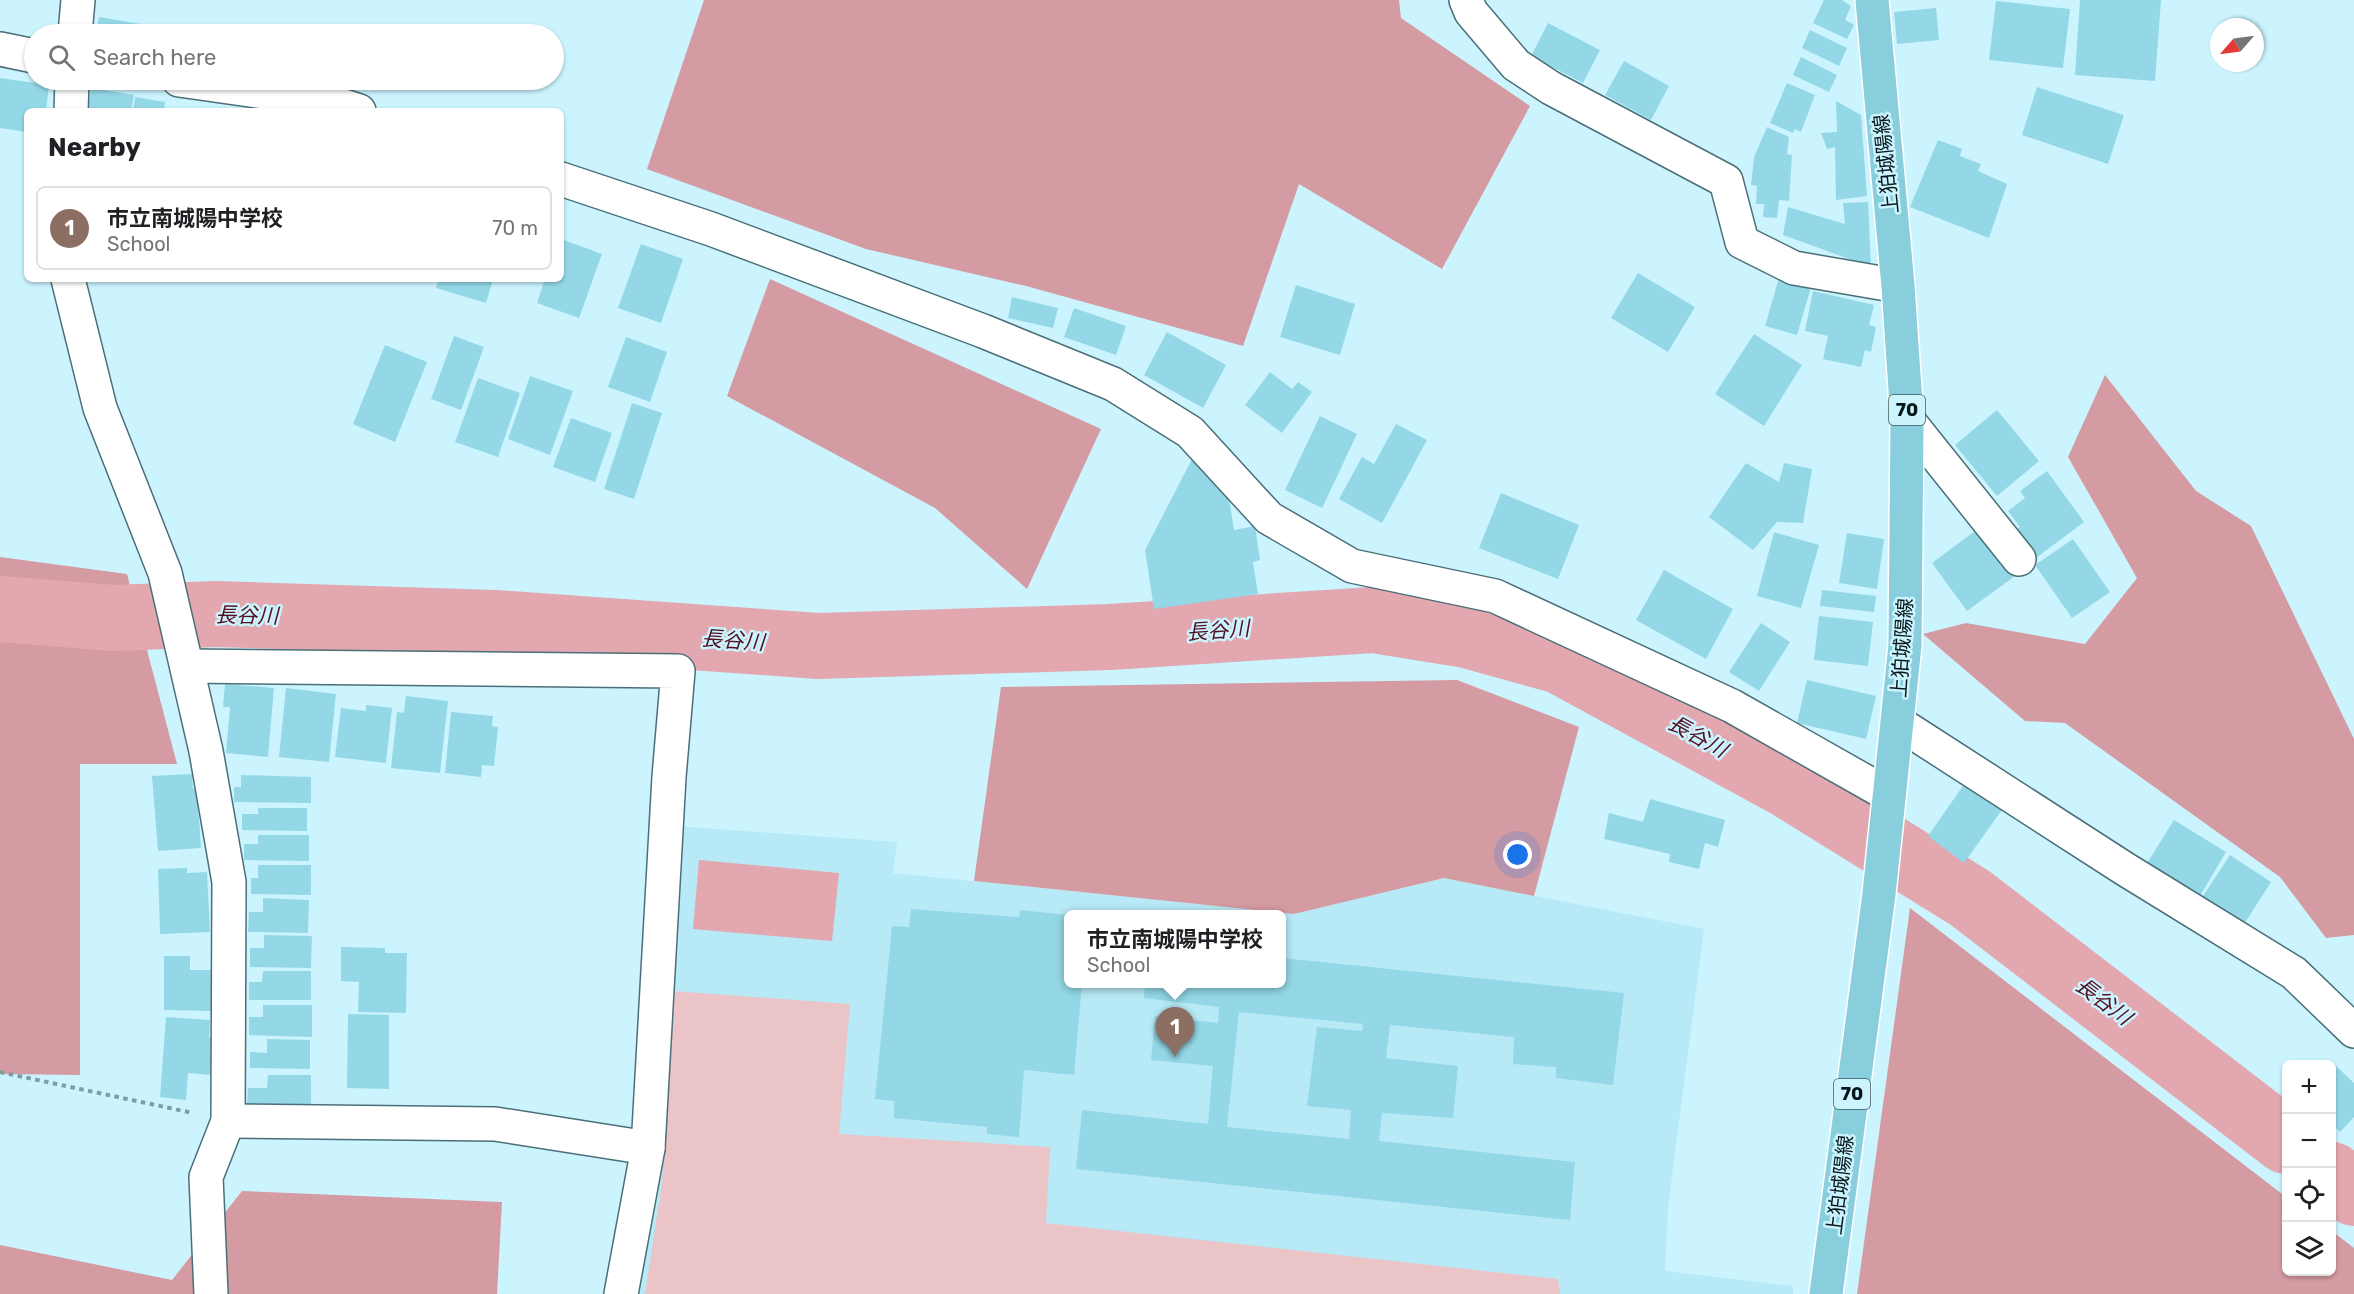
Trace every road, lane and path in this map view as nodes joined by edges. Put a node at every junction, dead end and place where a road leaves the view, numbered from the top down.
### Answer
1 (78, 0) edge
2 (1466, 0) edge
3 (1872, 0) edge
4 (76, 24) edge
5 (0, 49) edge
6 (24, 54) edge
7 (72, 90) edge
8 (250, 90) edge
9 (71, 108) edge
10 (350, 108) edge
11 (564, 180) edge
12 (69, 282) edge
13 (1898, 286) junction
14 (1908, 419) junction
15 (2019, 558) dead end
16 (188, 666) junction
17 (1897, 722) junction
18 (1888, 807) junction
19 (2354, 1030) edge
20 (0, 1072) edge
21 (228, 1121) junction
22 (648, 1148) junction
23 (211, 1294) edge
24 (621, 1294) edge
25 (1826, 1294) edge

1 - 4 street
2 - 13 street
3 - 13 main road, 上狛城陽線 / 70
5 - 6 street
7 - 9 street
8 - 10 street
11 - 18 street
12 - 16 street
13 - 14 main road, 上狛城陽線 / 70
14 - 15 street
14 - 17 main road, 上狛城陽線 / 70
16 - 21 street
16 - 22 street
17 - 18 main road, 上狛城陽線 / 70
17 - 19 street
18 - 25 main road, 上狛城陽線 / 70
20 - 21 path
21 - 22 street
21 - 23 street
22 - 24 street

